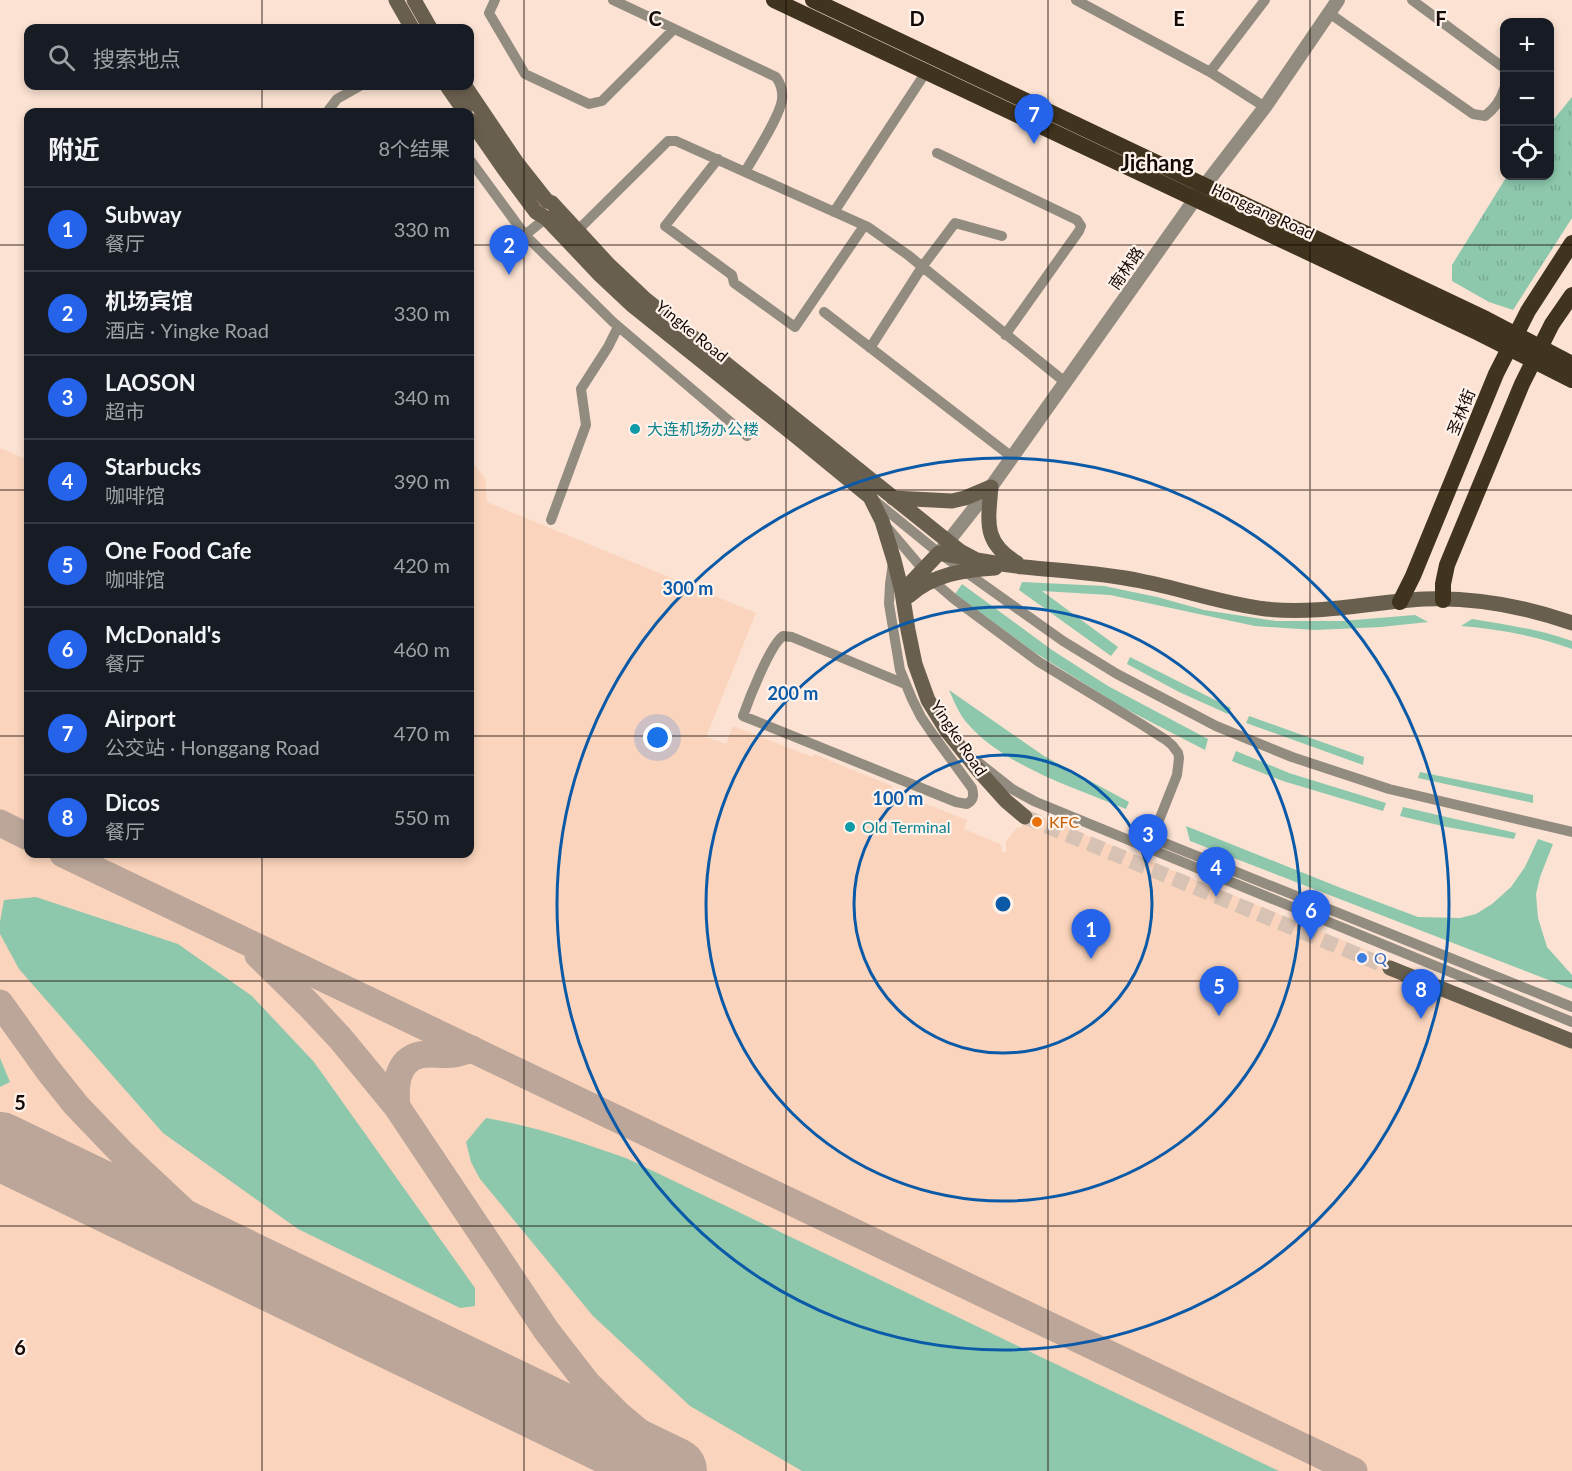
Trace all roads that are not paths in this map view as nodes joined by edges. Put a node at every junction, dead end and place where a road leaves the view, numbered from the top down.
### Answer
1 (396, 0) edge
2 (414, 0) edge
3 (495, 0) edge
4 (613, 0) edge
5 (774, 0) edge
6 (1076, 0) edge
7 (1265, 0) edge
8 (1338, 0) edge
9 (1412, 0) edge
10 (821, 2) edge
11 (1329, 13) junction
12 (410, 24) edge
13 (428, 24) edge
14 (674, 29) junction
15 (1500, 65) edge
16 (926, 72) junction
17 (1210, 72) junction
18 (353, 90) edge
19 (450, 90) edge
20 (468, 90) edge
21 (1500, 100) edge
22 (1265, 107) junction
23 (330, 108) edge
24 (462, 108) edge
25 (474, 126) edge
26 (937, 153) dead end
27 (718, 159) junction
28 (474, 165) edge
29 (745, 172) junction
30 (1200, 192) junction
31 (834, 212) junction
32 (546, 218) junction
33 (864, 226) junction
34 (577, 231) junction
35 (525, 235) junction
36 (1002, 236) dead end
37 (1572, 243) edge
38 (922, 267) junction
39 (1572, 295) edge
40 (824, 312) dead end
41 (618, 327) junction
42 (1005, 335) junction
43 (1513, 341) junction
44 (870, 348) junction
45 (1537, 354) junction
46 (1572, 364) edge
47 (1572, 380) edge
48 (1065, 382) junction
49 (747, 436) dead end
50 (1012, 457) junction
51 (991, 487) junction
52 (870, 497) junction
53 (893, 498) junction
54 (551, 520) dead end
55 (882, 521) junction
56 (943, 547) junction
57 (894, 560) junction
58 (970, 565) junction
59 (1022, 566) junction
60 (928, 575) junction
61 (903, 596) junction
62 (1443, 600) junction
63 (1400, 602) junction
64 (1572, 623) edge
65 (905, 684) junction
66 (960, 746) junction
67 (1025, 818) tunnel mouth
68 (1572, 832) edge
69 (1390, 968) tunnel mouth
70 (1572, 1007) edge
71 (1572, 1022) edge
72 (1572, 1041) edge

1 - 12 main road
2 - 13 main road
3 - 14 street
4 - 14 street
5 - 16 highway, Honggang Road
6 - 17 street
7 - 17 street
8 - 11 street, 南林路
9 - 15 street
10 - 30 highway, Honggang Road
11 - 21 street
11 - 22 street, 南林路
14 - 29 street
16 - 30 highway, Honggang Road
16 - 31 street
17 - 22 street
18 - 23 street
19 - 24 main road
20 - 34 main road, Yingke Road
22 - 30 street, 南林路
25 - 32 main road, Yingke Road
26 - 42 street
27 - 29 street
27 - 33 street
27 - 34 street
28 - 35 street
29 - 31 street
30 - 43 highway, Honggang Road
30 - 48 street, 南林路
31 - 33 street
32 - 35 street
32 - 52 main road, Yingke Road
33 - 38 street
34 - 53 main road, Yingke Road
35 - 41 street
36 - 38 street
37 - 43 highway, 圣林街
38 - 42 street
38 - 44 street
39 - 45 highway
40 - 44 street
41 - 49 street
41 - 54 street
42 - 48 street
43 - 45 highway, Honggang Road
43 - 63 highway, 圣林街
44 - 50 street
45 - 46 highway, Honggang Road
45 - 47 highway, Honggang Road
45 - 62 highway
48 - 50 street, 南林路
50 - 51 street, 南林路
51 - 53 main road
51 - 56 street, 南林路
51 - 59 main road
52 - 55 main road, Yingke Road
52 - 56 street
53 - 56 main road, Yingke Road
55 - 57 main road, Yingke Road
55 - 60 street
56 - 58 main road
56 - 60 main road
57 - 61 main road, Yingke Road
57 - 65 street, Yingke Road
58 - 59 main road
58 - 60 main road
58 - 68 street
59 - 63 main road
60 - 61 main road
60 - 70 street
61 - 66 main road, Yingke Road
62 - 63 main road
62 - 64 main road
65 - 65 street, Yingke Road
66 - 67 main road, Yingke Road
66 - 71 street
69 - 72 main road

